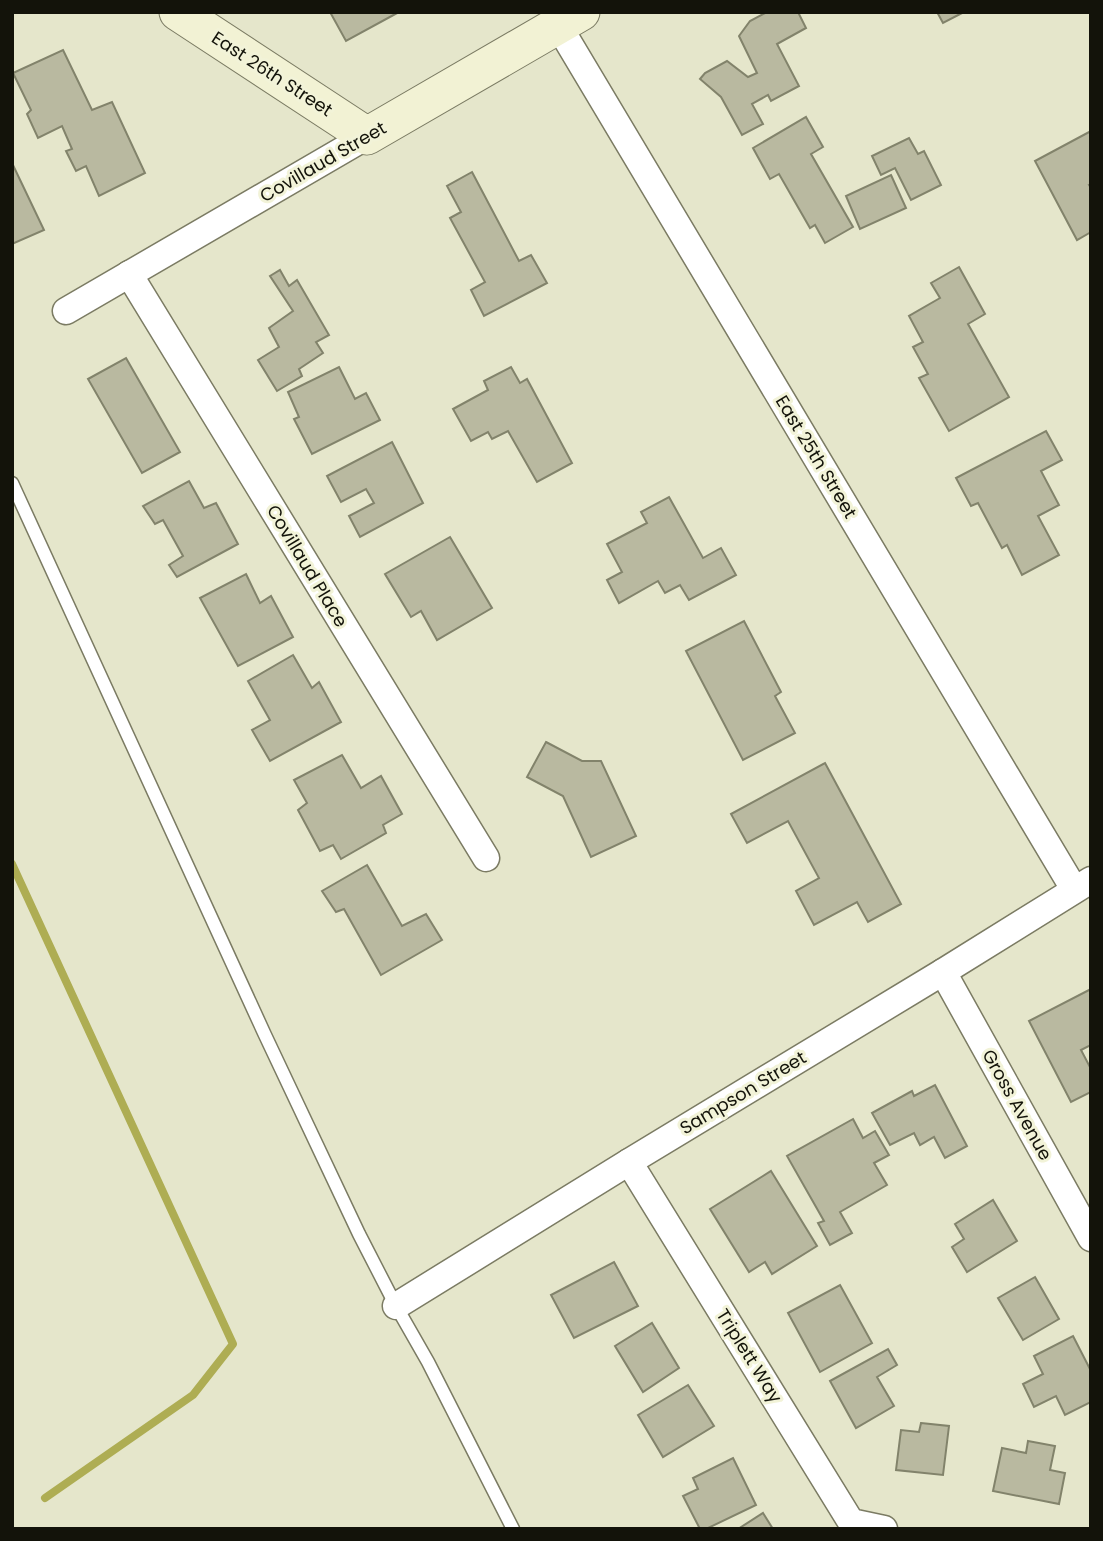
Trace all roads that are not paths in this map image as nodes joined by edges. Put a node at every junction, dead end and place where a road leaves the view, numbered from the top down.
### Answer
1 (178, 12) edge
2 (570, 19) edge
3 (367, 136) junction
4 (129, 274) junction
5 (66, 311) dead end
6 (12, 483) edge
7 (485, 858) dead end
8 (1083, 884) edge
9 (943, 972) junction
10 (629, 1162) junction
11 (1091, 1238) edge
12 (396, 1306) junction
13 (513, 1529) edge
14 (884, 1529) edge

1 - 3 street, East 26th Street
2 - 3 street, Covillaud Street
2 - 8 street, East 25th Street
3 - 4 street, Covillaud Street
4 - 5 street, Covillaud Street
4 - 7 street, Covillaud Place
6 - 12 lane
8 - 9 street, Sampson Street
9 - 10 street, Sampson Street
9 - 11 street, Gross Avenue
10 - 12 street, Sampson Street
10 - 14 street, Triplett Way
12 - 13 lane

